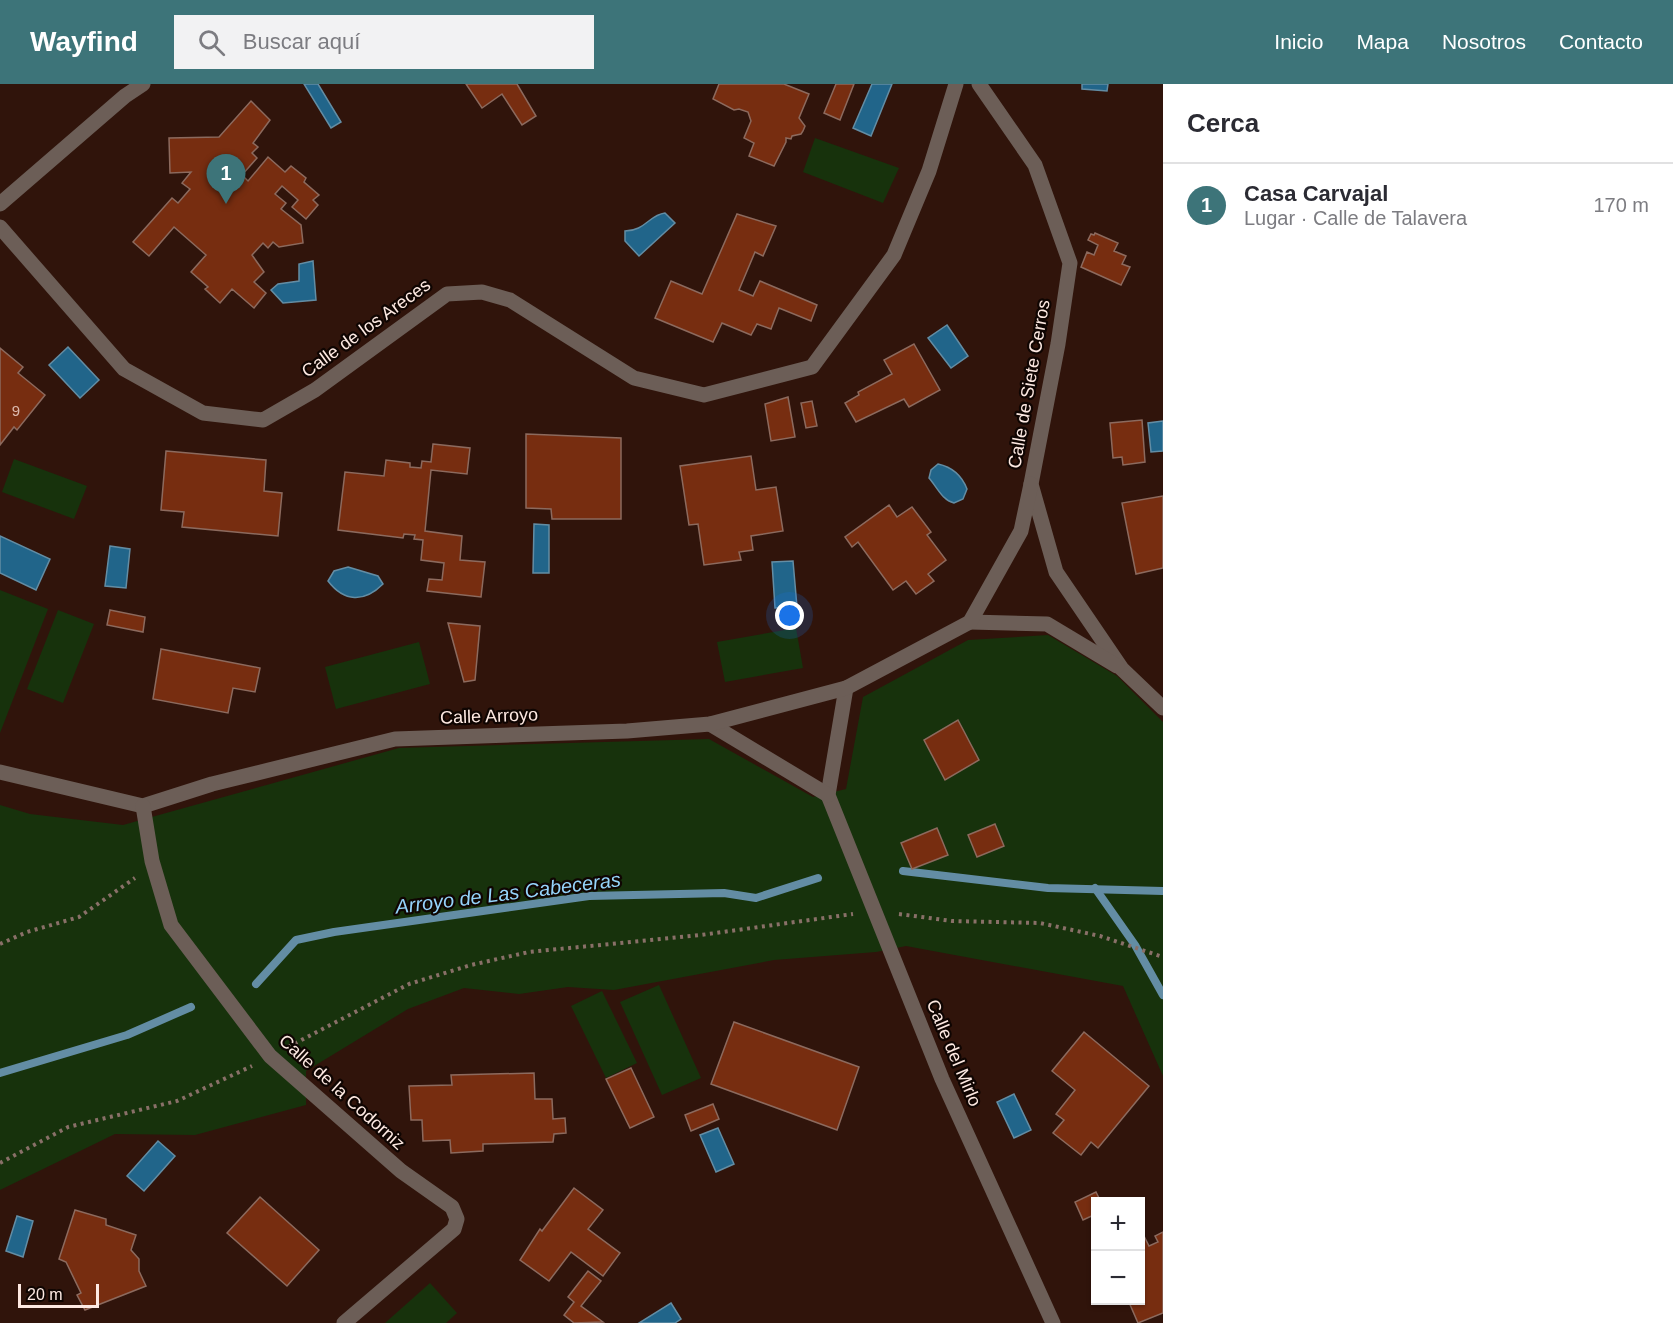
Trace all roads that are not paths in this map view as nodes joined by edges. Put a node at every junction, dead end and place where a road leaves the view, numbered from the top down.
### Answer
1 (143, 84) edge
2 (956, 84) edge
3 (979, 84) edge
4 (0, 204) edge
5 (0, 227) edge
6 (1030, 484) junction
7 (970, 622) junction
8 (1122, 669) junction
9 (846, 688) junction
10 (1163, 708) edge
11 (710, 724) junction
12 (0, 772) edge
13 (828, 795) junction
14 (143, 806) junction
15 (344, 1323) edge
16 (1053, 1323) edge

1 - 4 street
2 - 5 street, Calle de los Areces
3 - 6 street, Calle de Siete Cerros
6 - 7 street
6 - 8 street, Calle de Siete Cerros
7 - 8 street, Calle Arroyo
7 - 9 street, Calle Arroyo
8 - 10 street, Calle de Siete Cerros
9 - 11 street, Calle Arroyo
9 - 13 street
11 - 13 street
11 - 14 street, Calle Arroyo
12 - 14 street
13 - 16 street, Calle del Mirlo
14 - 15 street, Calle de la Codorniz

